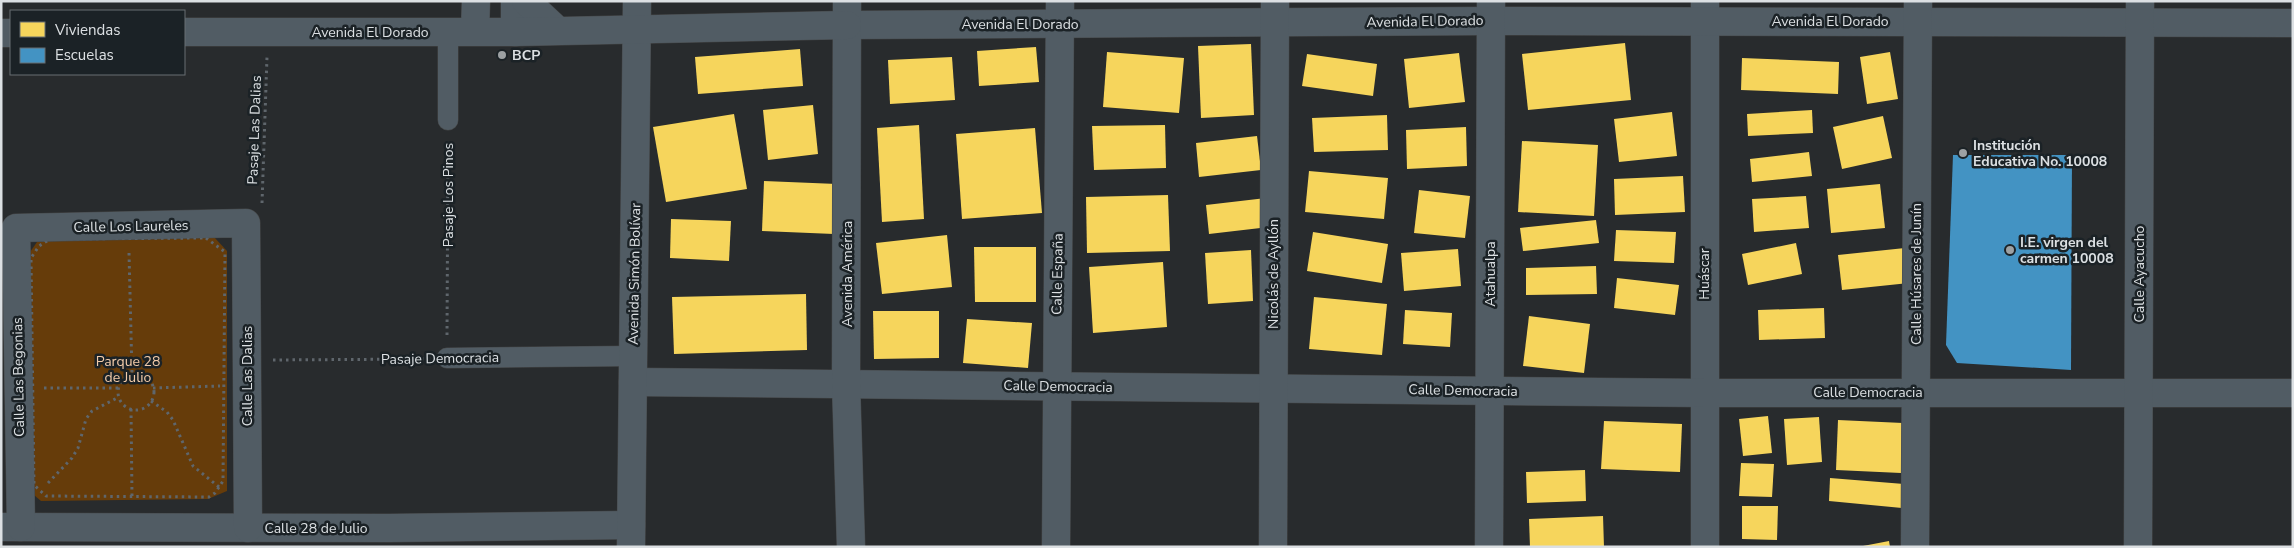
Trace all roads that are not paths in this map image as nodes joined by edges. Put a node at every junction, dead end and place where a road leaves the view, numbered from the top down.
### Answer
1 (476, 1) edge
2 (515, 1) edge
3 (526, 1) edge
4 (637, 1) edge
5 (1491, 11) edge
6 (1705, 11) edge
7 (1918, 11) edge
8 (1275, 12) edge
9 (2140, 12) edge
10 (847, 13) edge
11 (1060, 13) edge
12 (2293, 23) edge
13 (637, 28) junction
14 (557, 30) junction
15 (475, 31) junction
16 (185, 32) edge
17 (448, 32) junction
18 (515, 32) junction
19 (448, 120) road end
20 (246, 223) joint
21 (16, 228) joint
22 (447, 358) road end
23 (633, 369) junction
24 (846, 384) junction
25 (1056, 385) junction
26 (1272, 388) junction
27 (1489, 390) junction
28 (2138, 391) junction
29 (1916, 392) junction
30 (1704, 393) junction
31 (2293, 393) edge
32 (11, 527) edge
33 (248, 528) junction
34 (631, 536) edge
35 (390, 537) edge
36 (850, 547) edge
37 (1056, 547) edge
38 (1273, 547) edge
39 (1490, 547) edge
40 (1705, 547) edge
41 (1915, 547) edge
42 (2138, 547) edge

1 - 15 street
2 - 18 street
3 - 14 street
4 - 13 street, Avenida Simón Bolívar
5 - 6 street, Avenida El Dorado
5 - 8 street, Avenida El Dorado
5 - 27 street, Atahualpa
6 - 7 street, Avenida El Dorado
6 - 30 street, Huáscar
7 - 9 street, Avenida El Dorado
7 - 29 street, Calle Húsares de Junín
8 - 11 street, Avenida El Dorado
8 - 26 street, Nicolás de Ayllón
9 - 12 street, Avenida El Dorado
9 - 28 street, Calle Ayacucho
10 - 11 street, Avenida El Dorado
10 - 13 street, Avenida El Dorado
10 - 24 street, Avenida América
11 - 25 street, Calle España
13 - 14 street, Avenida El Dorado
13 - 23 street, Avenida Simón Bolívar
14 - 18 street, Avenida El Dorado
15 - 17 street, Avenida El Dorado
15 - 18 street, Avenida El Dorado
16 - 17 street, Avenida El Dorado
17 - 19 street
20 - 21 street, Calle Los Laureles
20 - 33 street, Calle Las Dalias
21 - 32 street, Calle Las Begonias
22 - 23 street, Pasaje Democracia
23 - 24 street, Calle Democracia
23 - 34 street, Avenida Simón Bolívar
24 - 25 street, Calle Democracia
24 - 36 street, Avenida América
25 - 26 street, Calle Democracia
25 - 37 street, Calle España
26 - 27 street, Calle Democracia
26 - 38 street, Nicolás de Ayllón
27 - 30 street, Calle Democracia
27 - 39 street, Atahualpa
28 - 29 street, Calle Democracia
28 - 31 street, Calle Democracia
28 - 42 street, Calle Ayacucho
29 - 30 street, Calle Democracia
29 - 41 street, Calle Húsares de Junín
30 - 40 street, Huáscar
32 - 33 street, Calle 28 de Julio
33 - 35 street, Calle 28 de Julio
34 - 35 street, Calle 28 de Julio

